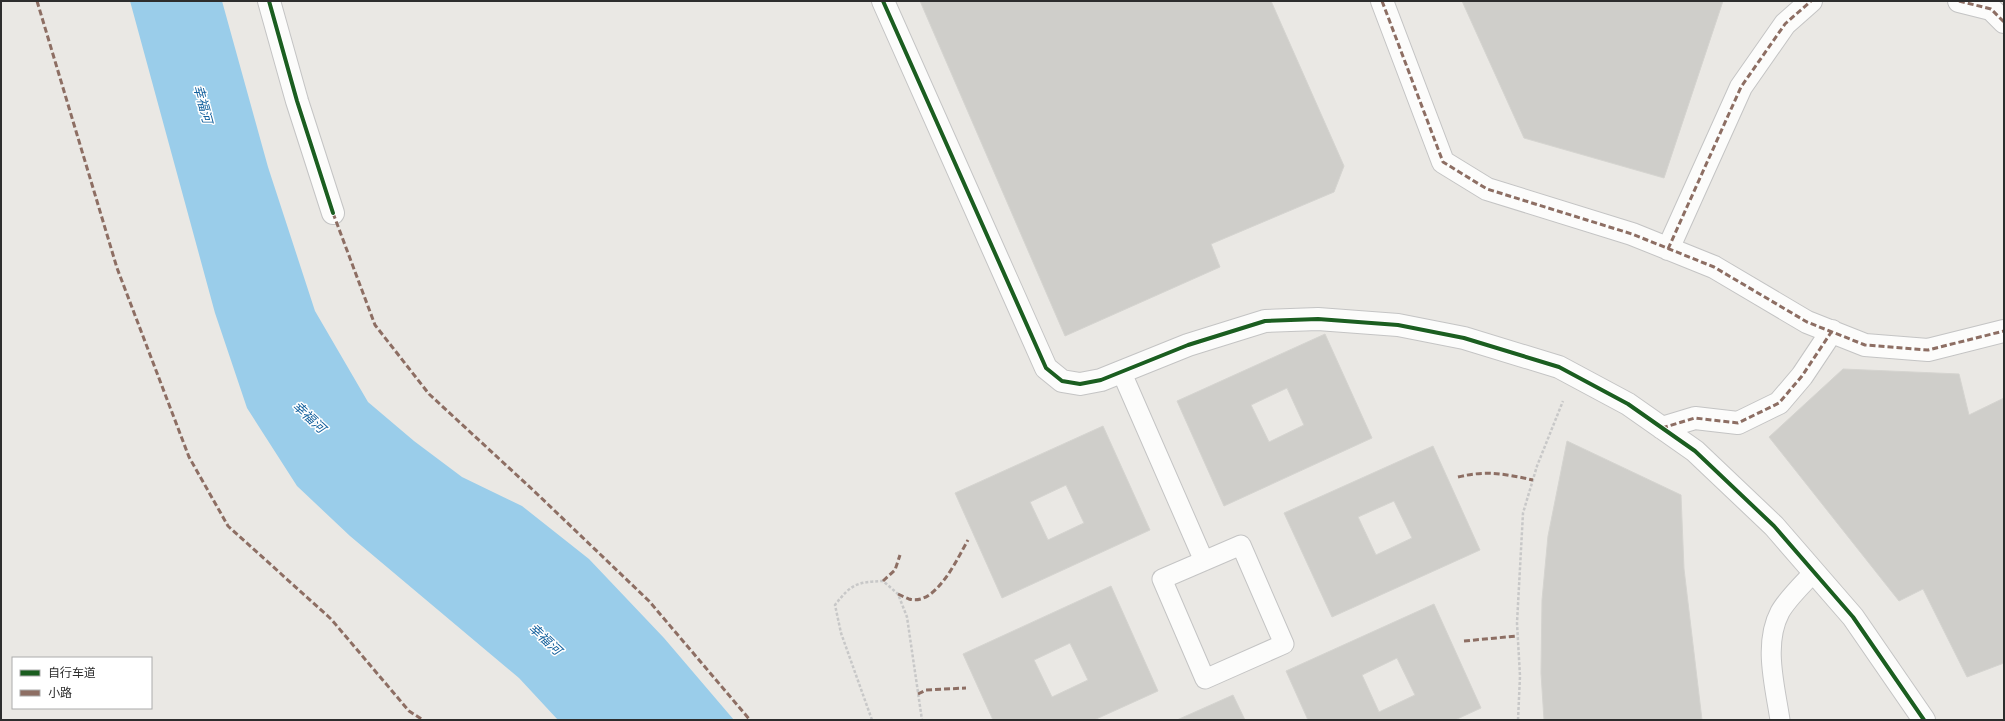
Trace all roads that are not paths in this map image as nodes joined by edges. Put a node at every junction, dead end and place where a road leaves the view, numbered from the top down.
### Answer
1 (269, 1) edge
2 (883, 1) edge
3 (1382, 1) edge
4 (1811, 1) edge
5 (1959, 1) edge
6 (2004, 22) edge
7 (333, 213) dead end
8 (1668, 249) junction
9 (2004, 331) edge
10 (1832, 332) junction
11 (1121, 371) junction
12 (1662, 428) junction
13 (1204, 561) junction
14 (1814, 572) junction
15 (1919, 718) edge
16 (1780, 720) edge

1 - 7 street
2 - 11 street
3 - 8 street
4 - 8 street
5 - 6 street
8 - 10 street
9 - 10 street
10 - 12 street
11 - 12 street
11 - 13 lane
12 - 14 street
13 - 13 lane
14 - 15 street
14 - 16 lane

